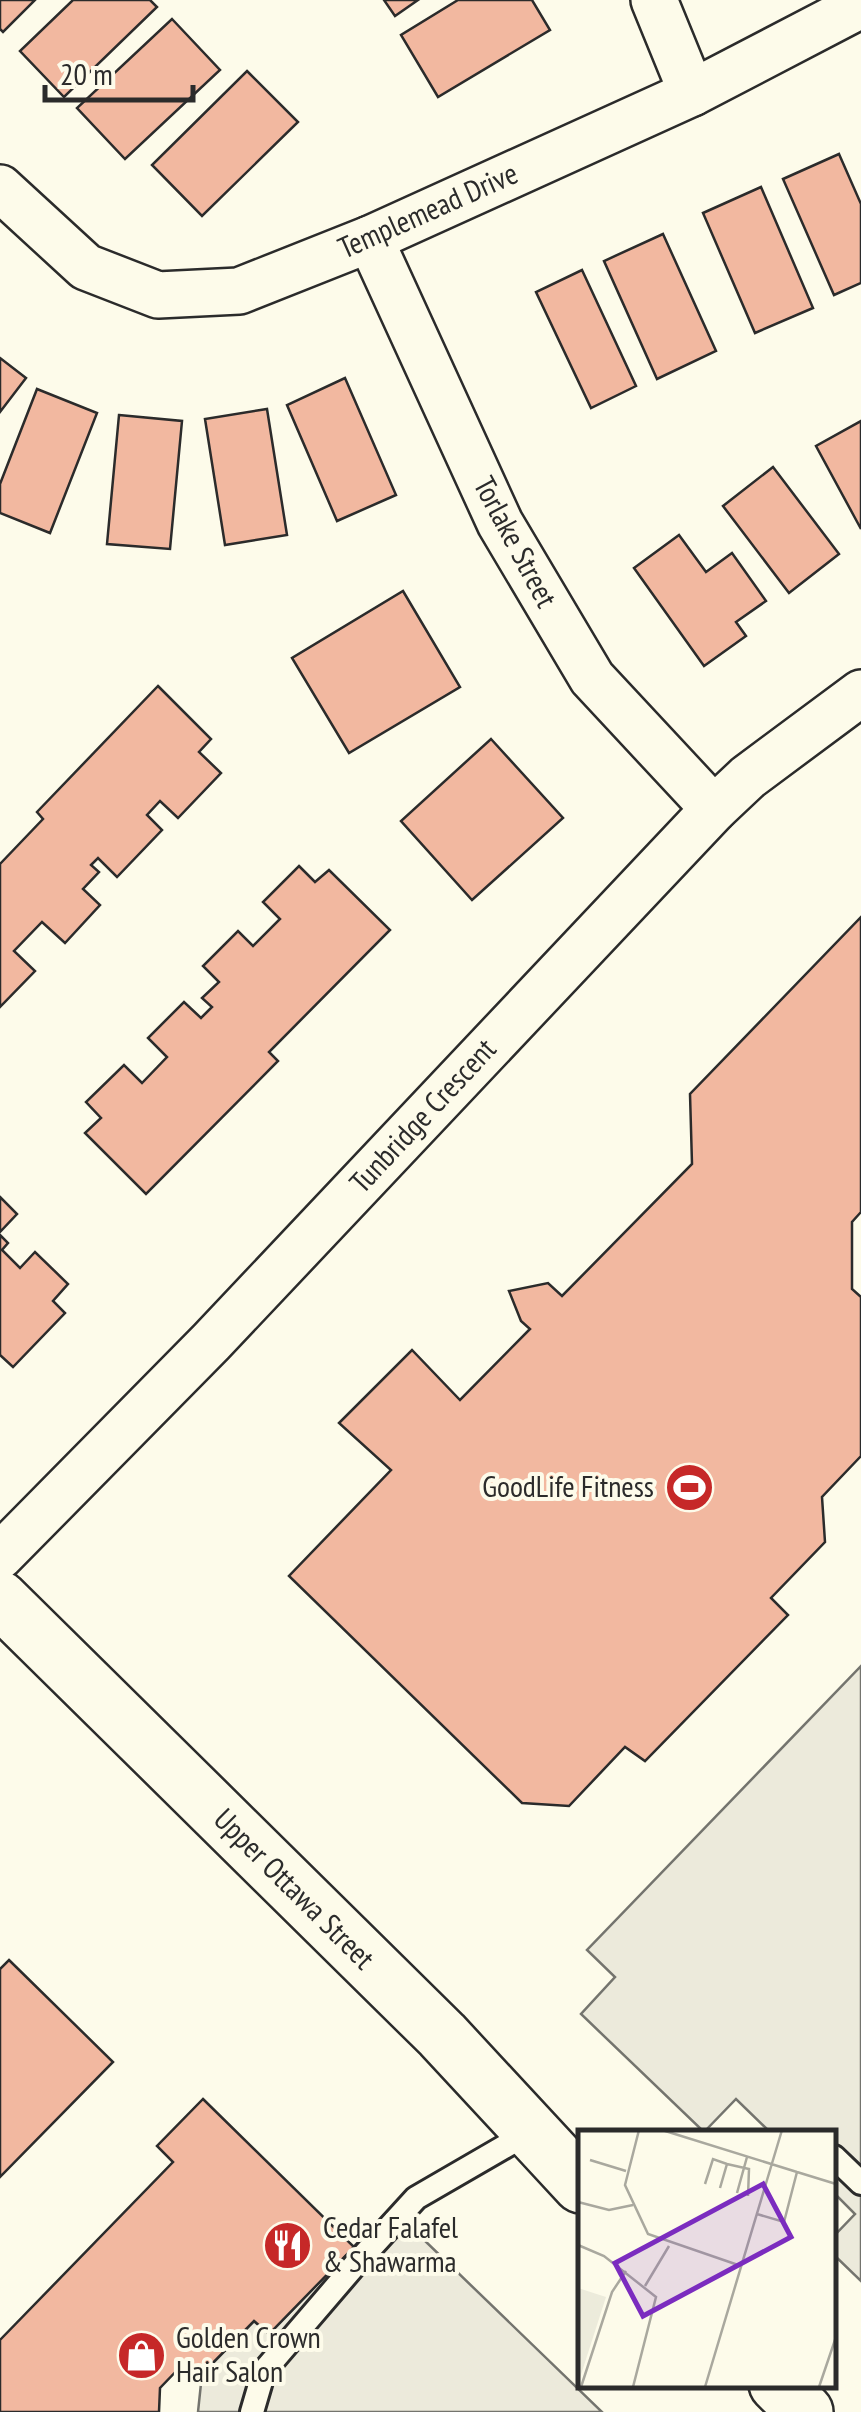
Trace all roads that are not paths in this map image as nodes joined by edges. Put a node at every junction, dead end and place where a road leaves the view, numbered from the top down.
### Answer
1 (654, 0) edge
2 (861, 5) edge
3 (692, 92) junction
4 (0, 188) edge
5 (370, 239) junction
6 (861, 693) edge
7 (714, 809) junction
8 (0, 1556) edge
9 (0, 1599) edge
10 (530, 2132) junction
11 (836, 2159) edge
12 (578, 2182) edge
13 (861, 2183) edge
14 (780, 2387) edge
15 (252, 2412) edge
16 (805, 2412) edge

1 - 3 street
2 - 3 street, Templemead Drive
3 - 5 street, Templemead Drive
4 - 5 street, Templemead Drive
5 - 7 street, Torlake Street
6 - 7 street, Tunbridge Crescent
7 - 8 street, Tunbridge Crescent
9 - 10 main road, Upper Ottawa Street
10 - 12 main road, Upper Ottawa Street
10 - 15 lane
11 - 13 lane
14 - 16 main road

